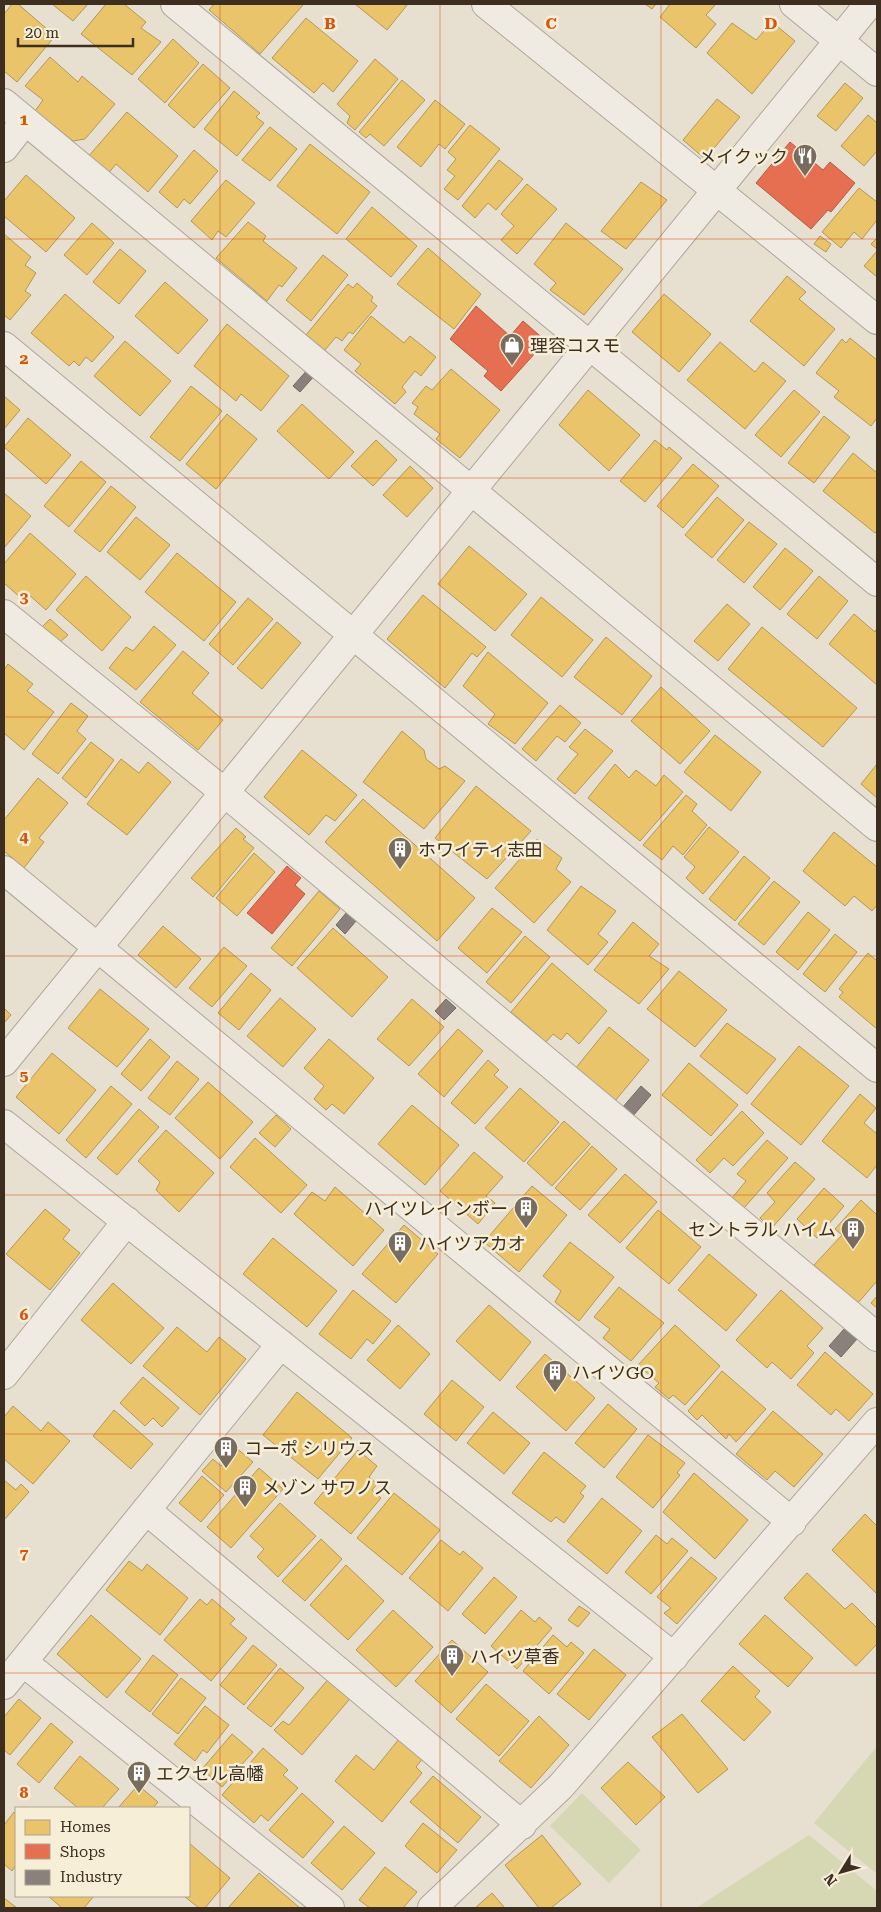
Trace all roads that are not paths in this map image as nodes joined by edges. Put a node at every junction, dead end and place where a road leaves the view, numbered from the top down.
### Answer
1 (175, 4) edge
2 (486, 4) edge
3 (794, 4) edge
4 (868, 4) edge
5 (839, 40) junction
6 (877, 72) edge
7 (4, 104) edge
8 (25, 121) junction
9 (4, 148) edge
10 (717, 190) junction
11 (877, 320) edge
12 (4, 346) edge
13 (589, 346) junction
14 (471, 491) junction
15 (877, 582) edge
16 (4, 614) edge
17 (353, 634) junction
18 (224, 792) junction
19 (877, 827) edge
20 (4, 870) edge
21 (98, 946) junction
22 (4, 1062) edge
23 (877, 1068) edge
24 (4, 1124) edge
25 (127, 1221) junction
26 (877, 1337) edge
27 (281, 1344) junction
28 (4, 1375) edge
29 (877, 1422) edge
30 (146, 1510) junction
31 (792, 1522) junction
32 (674, 1657) junction
33 (22, 1662) junction
34 (4, 1685) edge
35 (522, 1825) junction
36 (330, 1908) edge
37 (432, 1908) edge

1 - 13 street
2 - 10 street
3 - 5 street
4 - 5 street
5 - 6 street
5 - 10 street
7 - 8 street
8 - 9 street
8 - 14 street
10 - 11 street
10 - 13 street
12 - 17 street
13 - 14 street
13 - 15 street
14 - 17 street
14 - 19 street
16 - 18 street
17 - 18 street
17 - 23 street
18 - 21 street
18 - 26 street
20 - 21 street
21 - 22 street
21 - 31 street
24 - 25 street
25 - 27 street
25 - 28 street
27 - 30 street
27 - 32 street
29 - 31 street
30 - 33 street
30 - 35 street
31 - 32 street
32 - 35 street
33 - 34 street
33 - 36 street
35 - 37 street

